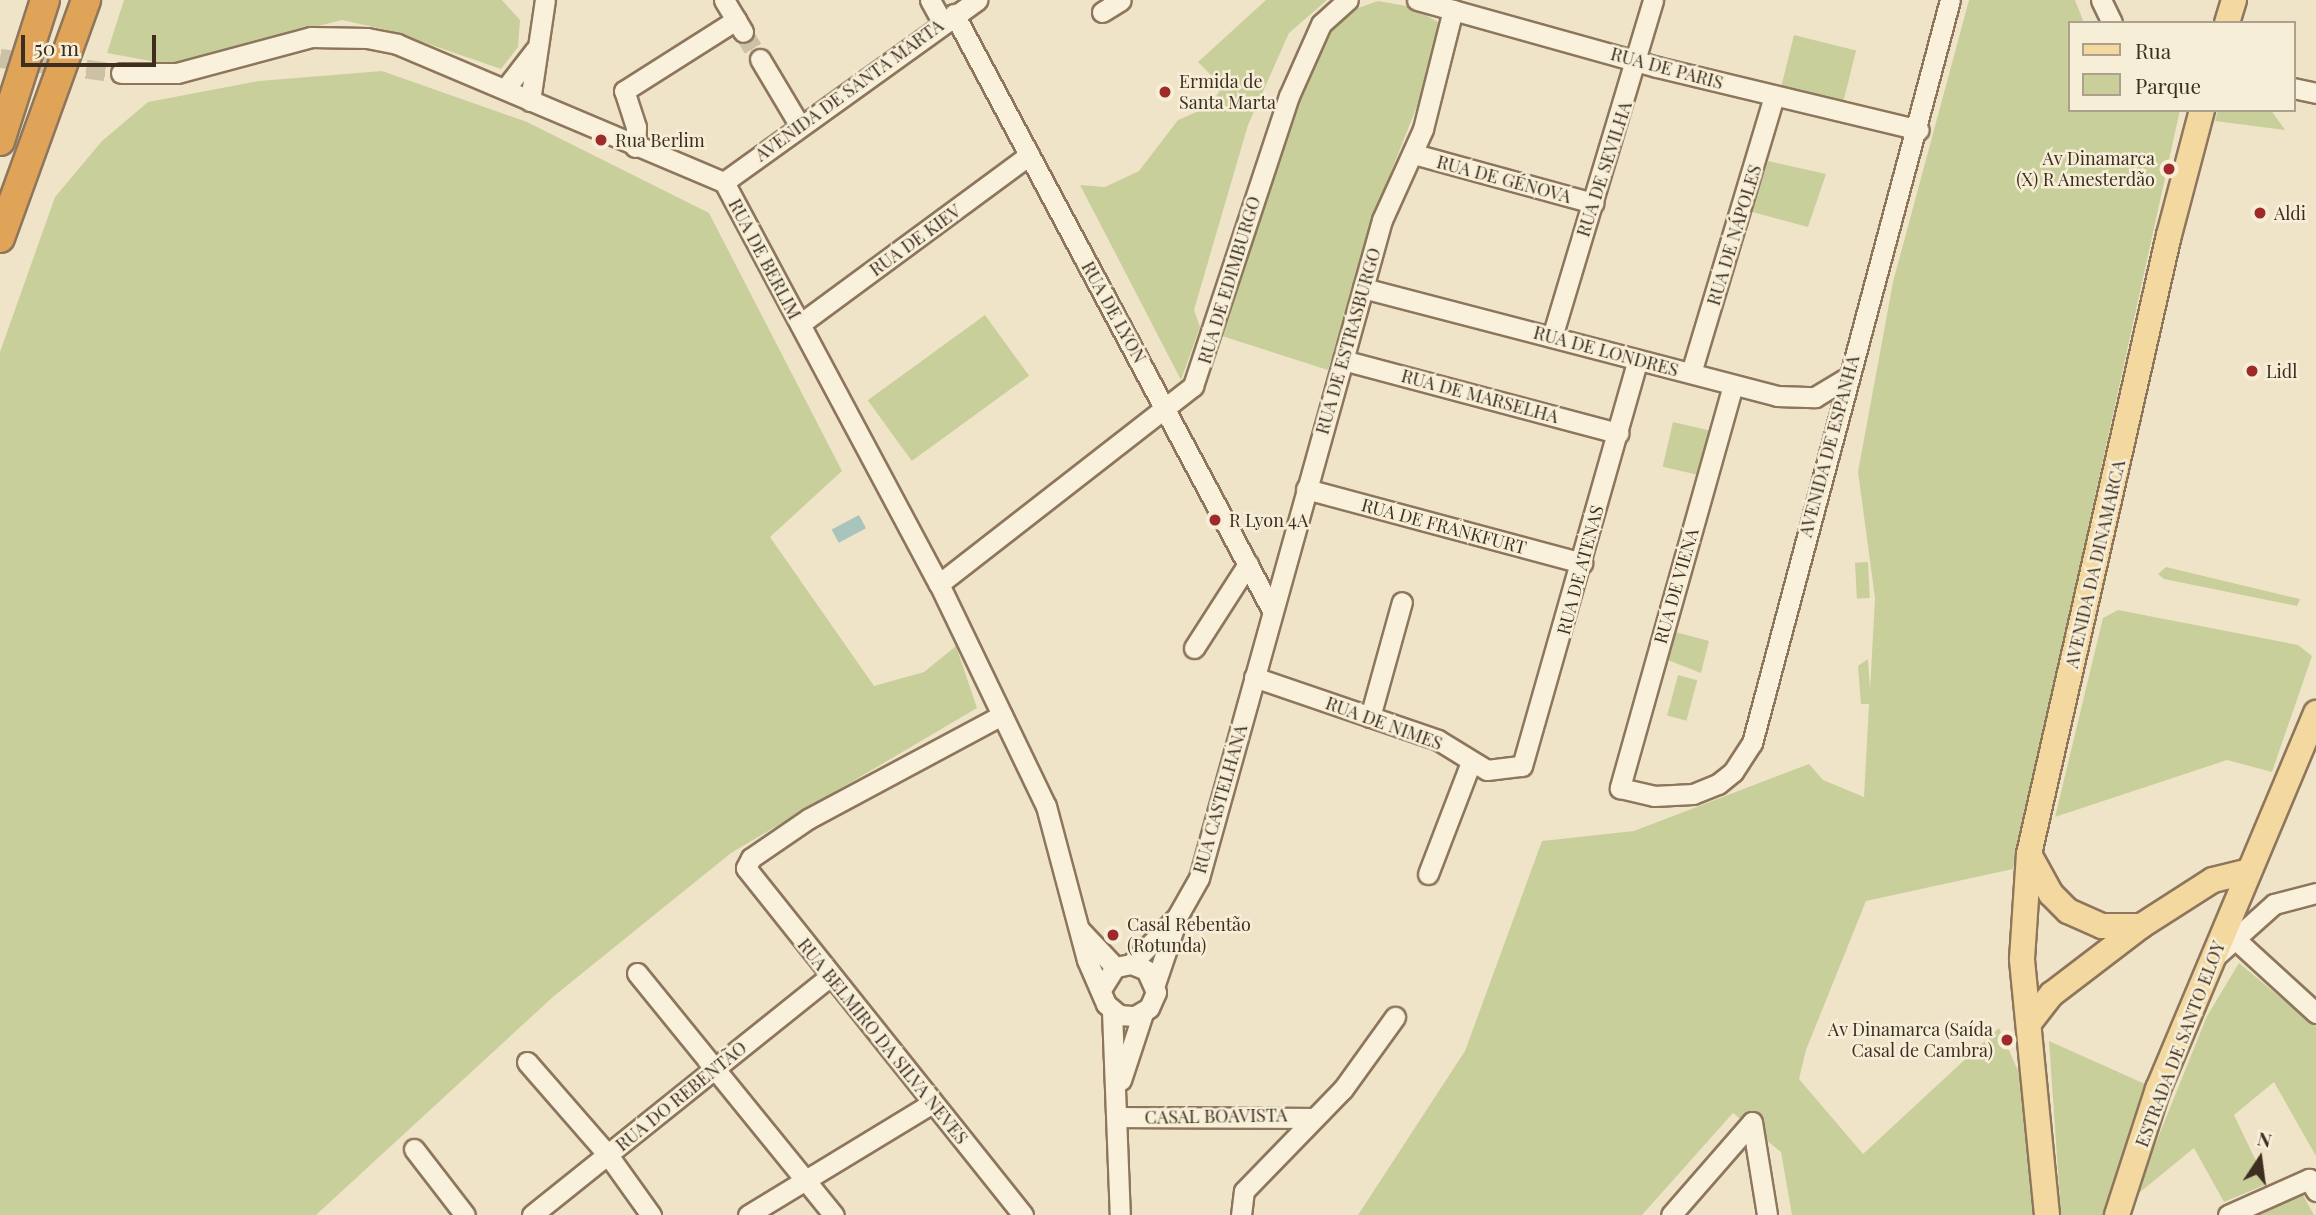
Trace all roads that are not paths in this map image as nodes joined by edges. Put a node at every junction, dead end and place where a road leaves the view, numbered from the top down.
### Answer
1 (45, 0) edge
2 (86, 0) edge
3 (528, 0) edge
4 (545, 0) edge
5 (724, 0) edge
6 (930, 0) edge
7 (976, 0) edge
8 (1121, 0) edge
9 (1348, 0) edge
10 (1417, 0) edge
11 (1653, 0) edge
12 (1950, 0) edge
13 (2101, 0) edge
14 (2234, 0) edge
15 (1453, 10) junction
16 (1102, 12) dead end
17 (948, 18) junction
18 (2111, 21) edge
19 (2228, 21) edge
20 (539, 24) junction
21 (536, 49) junction
22 (760, 59) tunnel mouth
23 (1637, 61) junction
24 (121, 73) tunnel mouth
25 (2295, 88) edge
26 (505, 89) junction
27 (2316, 93) edge
28 (1774, 96) junction
29 (530, 101) junction
30 (2201, 112) edge
31 (800, 125) junction
32 (1919, 130) junction
33 (0, 141) edge
34 (635, 147) junction
35 (1414, 154) junction
36 (1030, 155) junction
37 (724, 182) junction
38 (1593, 203) junction
39 (0, 238) edge
40 (1363, 288) junction
41 (800, 324) junction
42 (1552, 337) junction
43 (1343, 360) junction
44 (1638, 360) junction
45 (1691, 373) junction
46 (1845, 379) junction
47 (1732, 385) junction
48 (1167, 408) junction
49 (1618, 433) junction
50 (1306, 489) junction
51 (1582, 563) junction
52 (1248, 564) junction
53 (939, 584) junction
54 (1402, 602) dead end
55 (1272, 610) junction
56 (1194, 648) dead end
57 (1254, 677) junction
58 (2316, 713) edge
59 (1002, 715) junction
60 (1370, 717) junction
61 (1471, 762) junction
62 (1511, 770) joint
63 (1620, 788) joint
64 (2029, 855) junction
65 (2248, 871) junction
66 (1428, 874) dead end
67 (2316, 893) edge
68 (1177, 917) junction
69 (2141, 926) junction
70 (1080, 930) junction
71 (2235, 939) junction
72 (2213, 960) junction
73 (1123, 966) junction
74 (637, 973) dead end
75 (830, 976) junction
76 (1155, 984) junction
77 (1102, 988) junction
78 (1112, 1011) junction
79 (1143, 1013) junction
80 (2316, 1013) edge
81 (1395, 1017) dead end
82 (2029, 1023) junction
83 (527, 1062) dead end
84 (715, 1069) junction
85 (1118, 1088) junction
86 (932, 1103) junction
87 (1118, 1117) junction
88 (1313, 1118) junction
89 (414, 1149) dead end
90 (608, 1155) junction
91 (805, 1180) junction
92 (2313, 1185) edge
93 (466, 1215) edge
94 (532, 1215) edge
95 (651, 1215) edge
96 (748, 1215) edge
97 (834, 1215) edge
98 (1023, 1215) edge
99 (1120, 1215) edge
100 (1241, 1215) edge
101 (1671, 1215) edge
102 (1767, 1215) edge
103 (2047, 1215) edge
104 (2118, 1215) edge
105 (2228, 1215) edge

1 - 33 highway
2 - 39 highway
3 - 20 street
4 - 20 street
5 - 34 street
6 - 17 street, RUA DE LYON
7 - 17 street, AVENIDA DE SANTA MARTA
8 - 16 street
9 - 48 street, RUA DE EDIMBURGO
10 - 15 street, RUA DE PARIS
11 - 23 street, RUA DE SEVILHA
12 - 32 street, AVENIDA DE ESPANHA
13 - 18 street
14 - 19 main road
15 - 23 street, RUA DE PARIS
15 - 35 street, RUA DE ESTRASBURGO
17 - 31 street, AVENIDA DE SANTA MARTA
17 - 36 street, RUA DE LYON
20 - 21 street
21 - 26 street
21 - 29 street
22 - 31 street
23 - 28 street, RUA DE PARIS
23 - 38 street, RUA DE SEVILHA
24 - 26 street, RUA DE BERLIM
25 - 27 street
26 - 29 street, RUA DE BERLIM
28 - 32 street, RUA DE PARIS
28 - 45 street, RUA DE NÁPOLES
29 - 34 street, RUA DE BERLIM
30 - 64 main road, AVENIDA DA DINAMARCA
31 - 37 street, AVENIDA DE SANTA MARTA
32 - 46 street, AVENIDA DE ESPANHA
34 - 37 street, RUA DE BERLIM
35 - 38 street, RUA DE GÉNOVA
35 - 40 street, RUA DE ESTRASBURGO
36 - 41 street, RUA DE KIEV
36 - 48 street, RUA DE LYON
37 - 41 street, RUA DE BERLIM
38 - 42 street, RUA DE SEVILHA
40 - 42 street, RUA DE LONDRES
40 - 43 street, RUA DE ESTRASBURGO
41 - 53 street, RUA DE BERLIM
42 - 44 street, RUA DE LONDRES
43 - 49 street, RUA DE MARSELHA
43 - 50 street, RUA DE ESTRASBURGO
44 - 45 street, RUA DE LONDRES
44 - 49 street, RUA DE ATENAS
45 - 47 street, RUA DE LONDRES
46 - 47 street, RUA DE LONDRES
46 - 63 street, AVENIDA DE ESPANHA
47 - 63 street, RUA DE VIENA
48 - 52 street, RUA DE LYON
48 - 53 street, RUA DE EDIMBURGO
49 - 51 street, RUA DE ATENAS
50 - 51 street, RUA DE FRANKFURT
50 - 55 street, RUA DE ESTRASBURGO
51 - 62 street, RUA DE ATENAS
52 - 55 street, RUA DE LYON
52 - 56 street
53 - 59 street, RUA DE BERLIM
54 - 60 street
55 - 57 street, RUA DE ESTRASBURGO
57 - 60 street, RUA DE NIMES
57 - 68 street, RUA CASTELHANA
58 - 65 main road, ESTRADA DE SANTO ELOY
59 - 70 street, RUA DE BERLIM
59 - 75 street, RUA BELMIRO DA SILVA NEVES
60 - 61 street, RUA DE NIMES
61 - 62 street, RUA DE NIMES
61 - 66 street
64 - 69 main road
64 - 82 main road, AVENIDA DA DINAMARCA
65 - 69 main road
65 - 72 main road, ESTRADA DE SANTO ELOY
67 - 71 street
68 - 73 street, RUA CASTELHANA
68 - 76 street, RUA CASTELHANA
69 - 82 main road
70 - 73 street
70 - 77 street, RUA DE BERLIM
71 - 72 street
71 - 80 street
72 - 104 main road, ESTRADA DE SANTO ELOY
73 - 76 street
73 - 77 street
74 - 84 street
75 - 84 street, RUA DO REBENTÃO
75 - 86 street, RUA BELMIRO DA SILVA NEVES
76 - 79 street
77 - 78 street
78 - 79 street
78 - 85 street
79 - 85 street
81 - 88 street, CASAL BOAVISTA
82 - 103 main road
83 - 90 street
84 - 90 street, RUA DO REBENTÃO
84 - 91 street
85 - 87 street
86 - 91 street
86 - 98 street, RUA BELMIRO DA SILVA NEVES
87 - 88 street, CASAL BOAVISTA
87 - 99 street
88 - 100 street, CASAL BOAVISTA
89 - 93 street
90 - 94 street, RUA DO REBENTÃO
90 - 95 street
91 - 96 street
91 - 97 street
92 - 105 street
101 - 102 street

